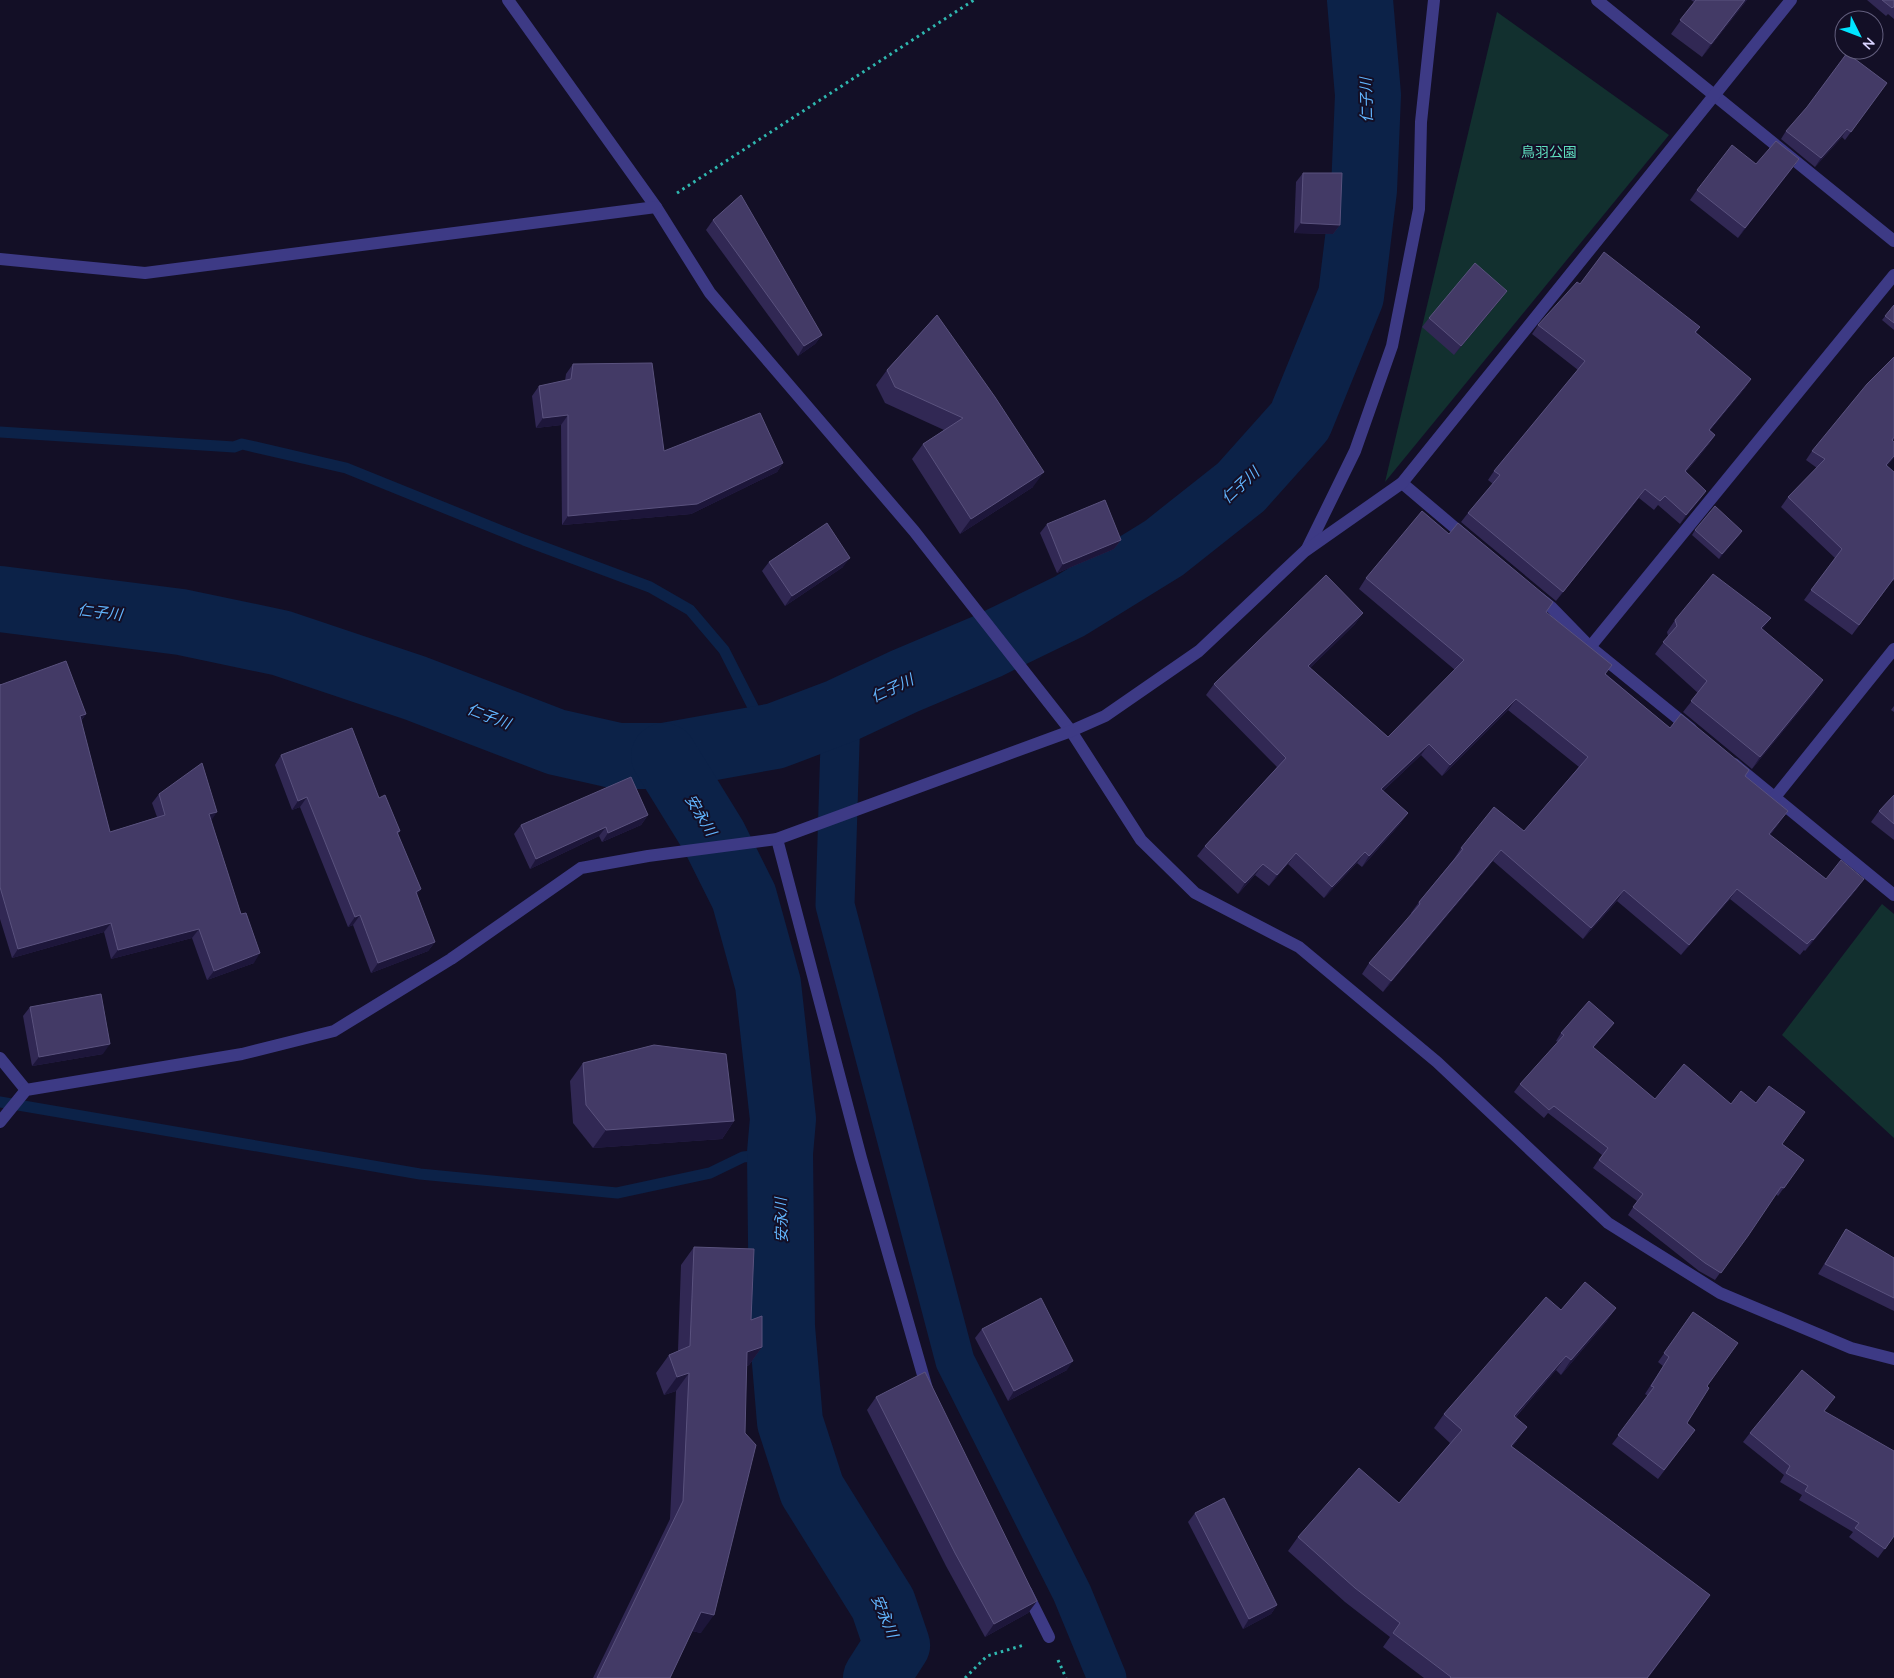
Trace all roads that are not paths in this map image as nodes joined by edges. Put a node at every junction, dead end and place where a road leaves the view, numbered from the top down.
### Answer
1 (508, 0) edge
2 (1434, 0) edge
3 (1597, 0) edge
4 (1791, 0) edge
5 (1714, 94) junction
6 (656, 207) junction
7 (1894, 241) edge
8 (0, 259) edge
9 (1894, 275) edge
10 (1402, 483) junction
11 (1473, 543) edge
12 (1306, 552) junction
13 (1530, 590) edge
14 (1590, 647) junction
15 (1894, 649) edge
16 (1072, 731) junction
17 (1698, 735) edge
18 (1721, 754) edge
19 (1775, 798) junction
20 (778, 839) junction
21 (1894, 895) edge
22 (0, 1058) edge
23 (26, 1090) junction
24 (0, 1122) edge
25 (1894, 1359) edge
26 (932, 1400) edge
27 (1019, 1576) edge
28 (1049, 1637) road end

1 - 6 street
2 - 12 street
3 - 5 street
4 - 5 street
5 - 7 street
5 - 10 street
6 - 8 street
6 - 16 street
9 - 14 street
10 - 11 street
10 - 12 street
12 - 16 street
13 - 14 street
14 - 17 street
15 - 19 street
16 - 20 street
16 - 25 street
18 - 19 street
19 - 21 street
20 - 23 street
20 - 26 street
22 - 23 street
23 - 24 street
27 - 28 street

